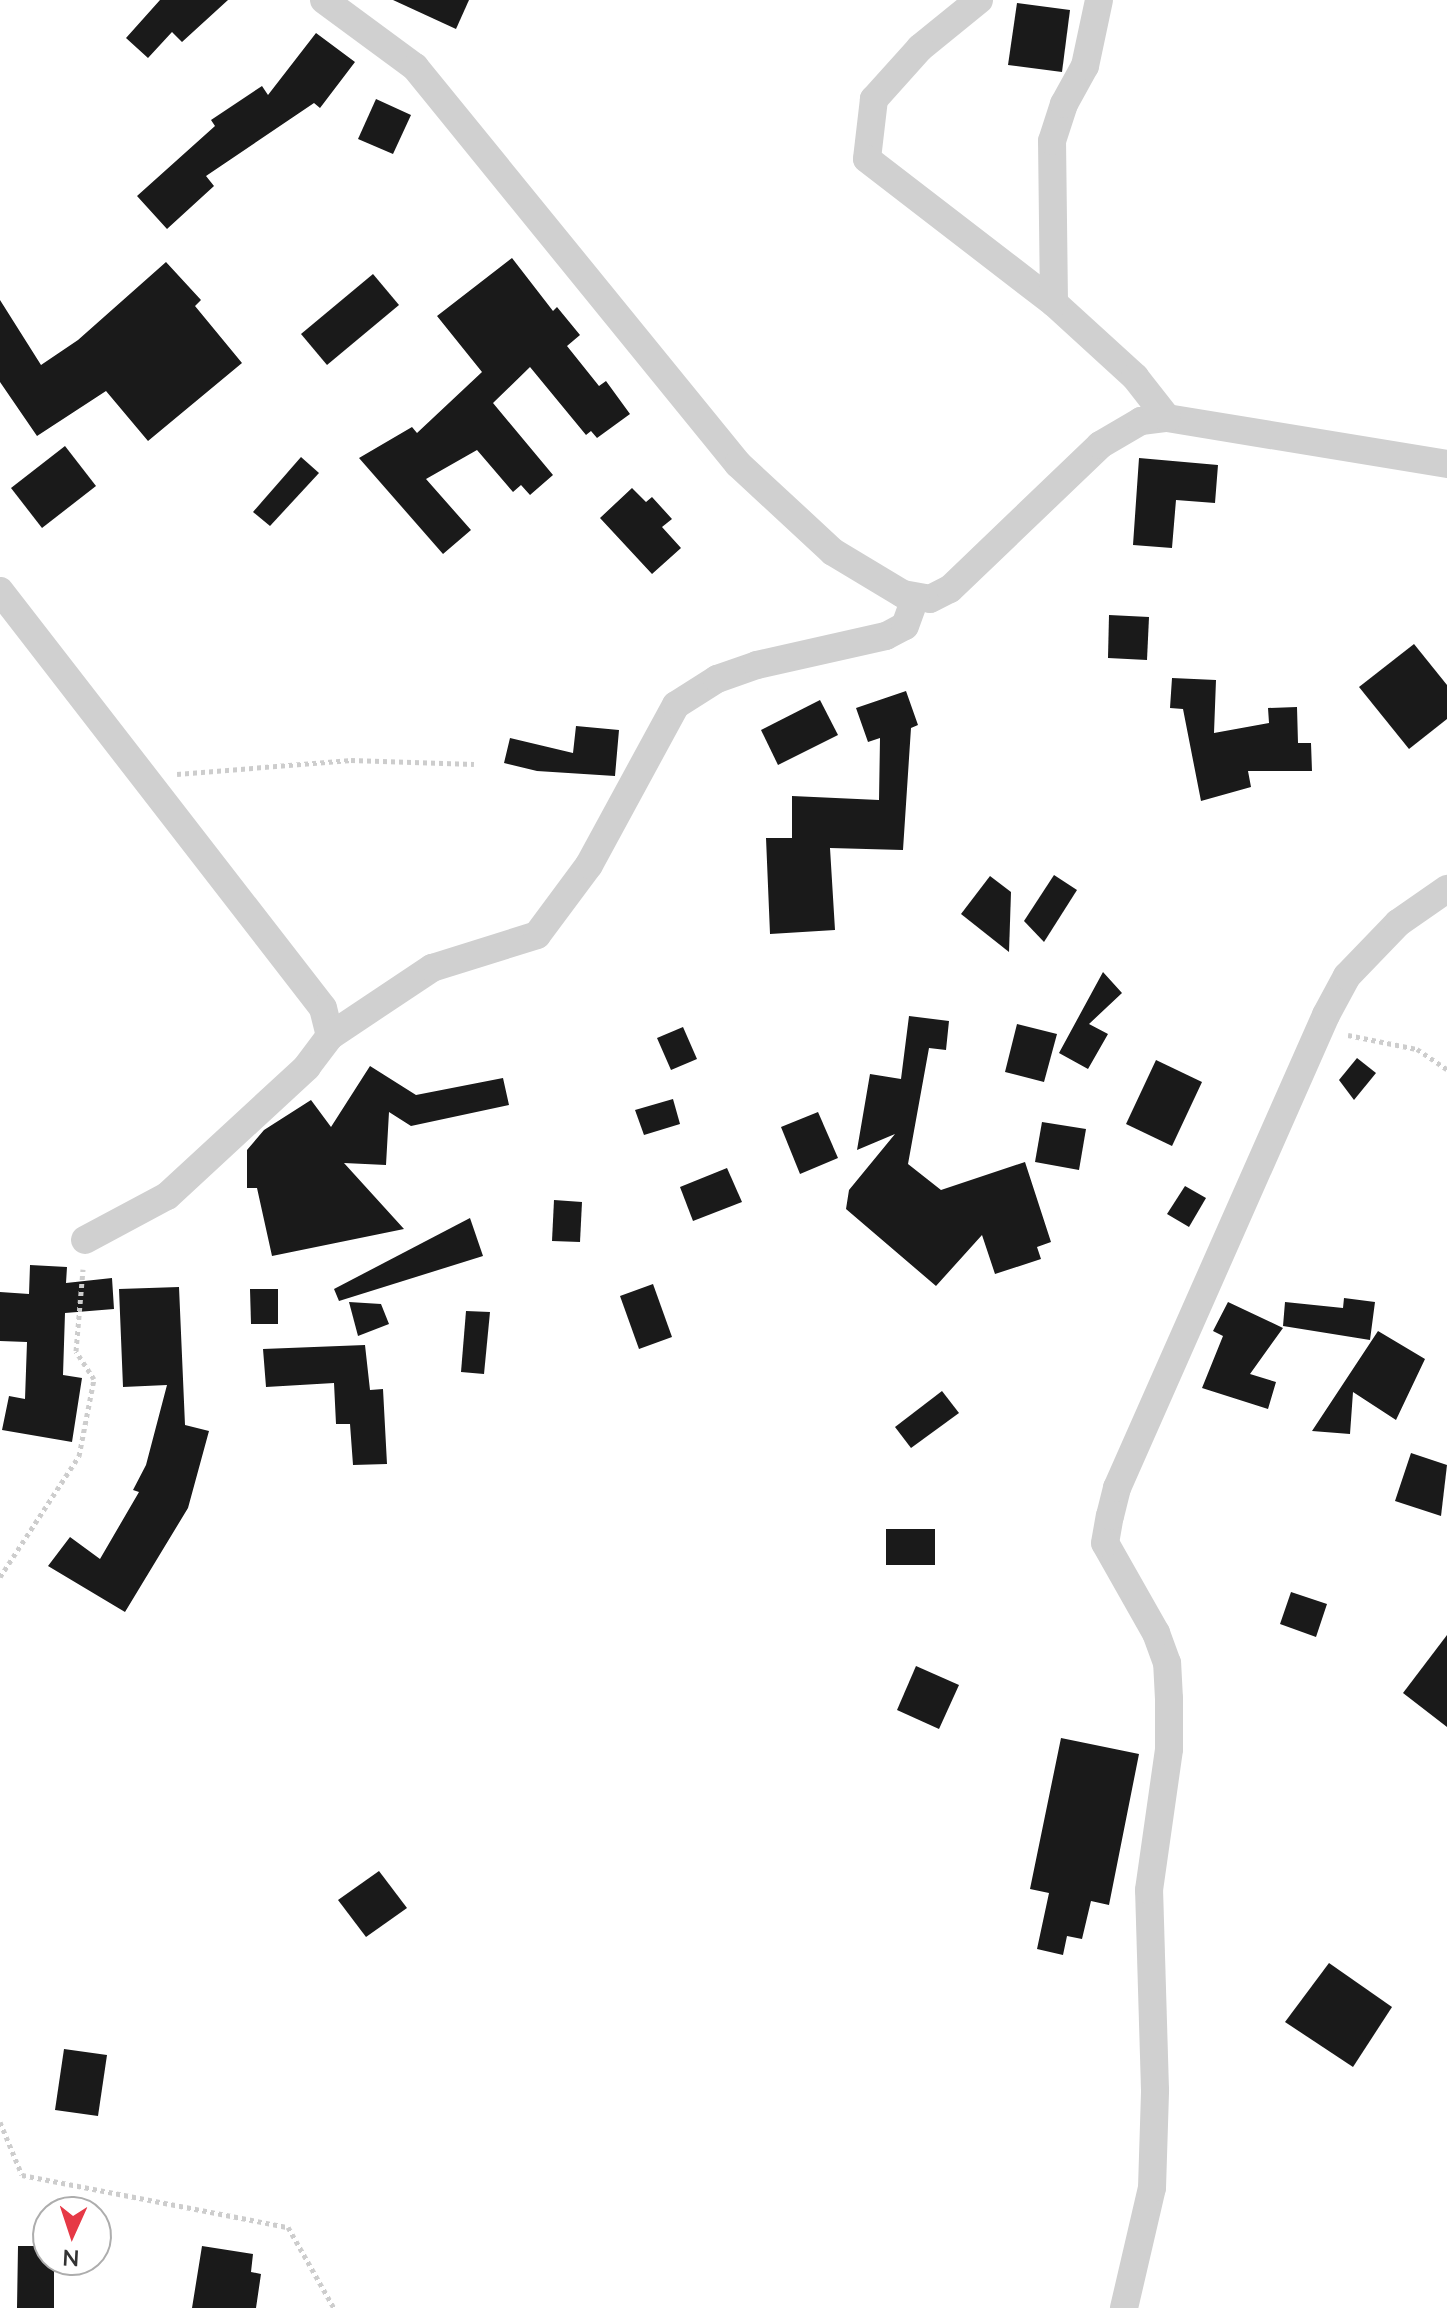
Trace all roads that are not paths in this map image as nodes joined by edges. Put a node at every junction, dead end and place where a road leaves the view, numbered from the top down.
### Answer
1 (324, 0) edge
2 (979, 0) edge
3 (1099, 0) edge
4 (1054, 303) junction
5 (1167, 418) junction
6 (1447, 464) edge
7 (0, 591) edge
8 (915, 598) junction
9 (1447, 889) edge
10 (330, 1036) junction
11 (85, 1240) road end
12 (1124, 2308) edge

1 - 8 street
2 - 4 street
3 - 4 street
4 - 5 street
5 - 6 street
5 - 8 street
7 - 10 street
8 - 10 street
9 - 12 street
10 - 11 street

